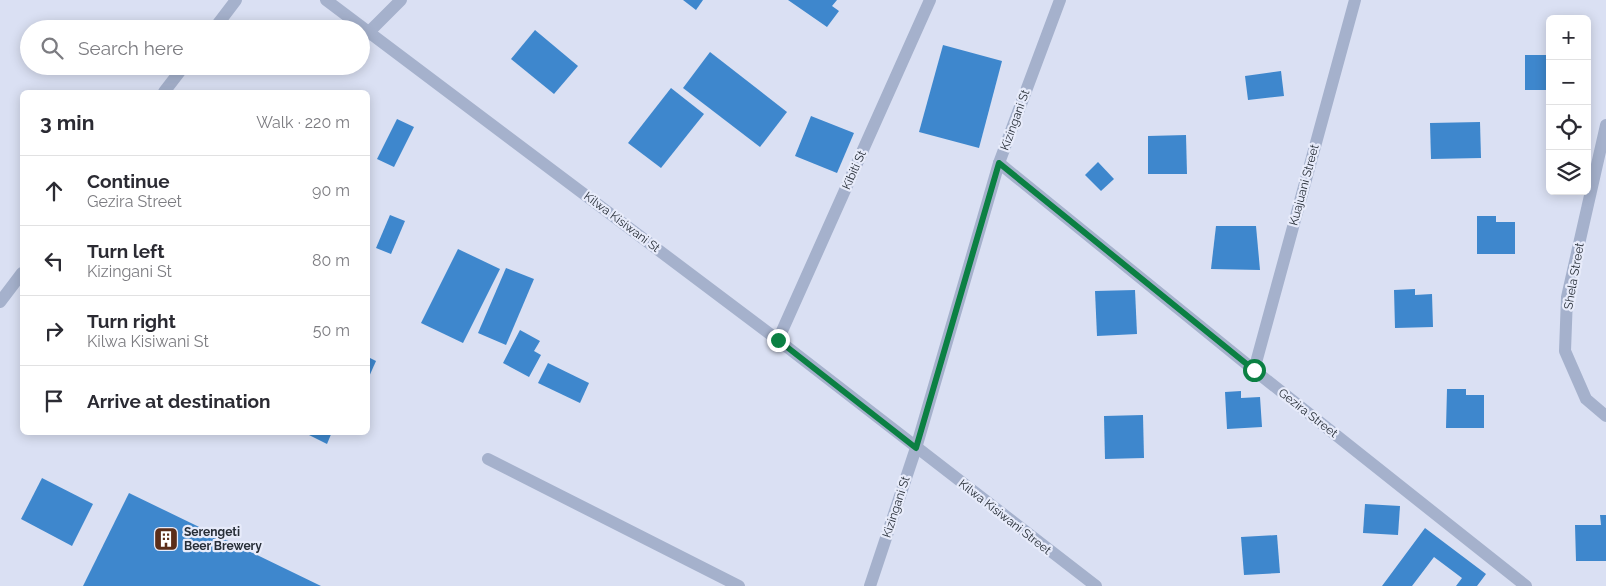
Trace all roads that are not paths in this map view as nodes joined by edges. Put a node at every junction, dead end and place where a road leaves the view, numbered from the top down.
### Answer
1 (236, 0) edge
2 (326, 0) edge
3 (401, 0) edge
4 (930, 0) edge
5 (1060, 0) edge
6 (1355, 0) edge
7 (221, 20) edge
8 (354, 20) edge
9 (370, 32) joint
10 (177, 75) edge
11 (166, 90) edge
12 (1606, 125) edge
13 (999, 163) junction
14 (20, 277) edge
15 (0, 302) edge
16 (778, 340) junction
17 (1254, 370) junction
18 (1606, 416) edge
19 (916, 448) junction
20 (488, 459) dead end
21 (739, 586) edge
22 (870, 586) edge
23 (1096, 586) edge
24 (1526, 586) edge

1 - 7 street
2 - 8 street, Kilwa Kisiwani St
3 - 9 street
4 - 16 street, Kibiti St
5 - 13 street, Kizingani St
6 - 17 street, Kuajuani Street
9 - 16 street, Kilwa Kisiwani St
10 - 11 street
12 - 18 street, Shela Street
13 - 17 street, Gezira Street
13 - 19 street, Kizingani St
14 - 15 street
16 - 19 street, Kilwa Kisiwani St
17 - 24 street, Gezira Street
19 - 22 street, Kizingani St
19 - 23 street, Kilwa Kisiwani Street
20 - 21 street

